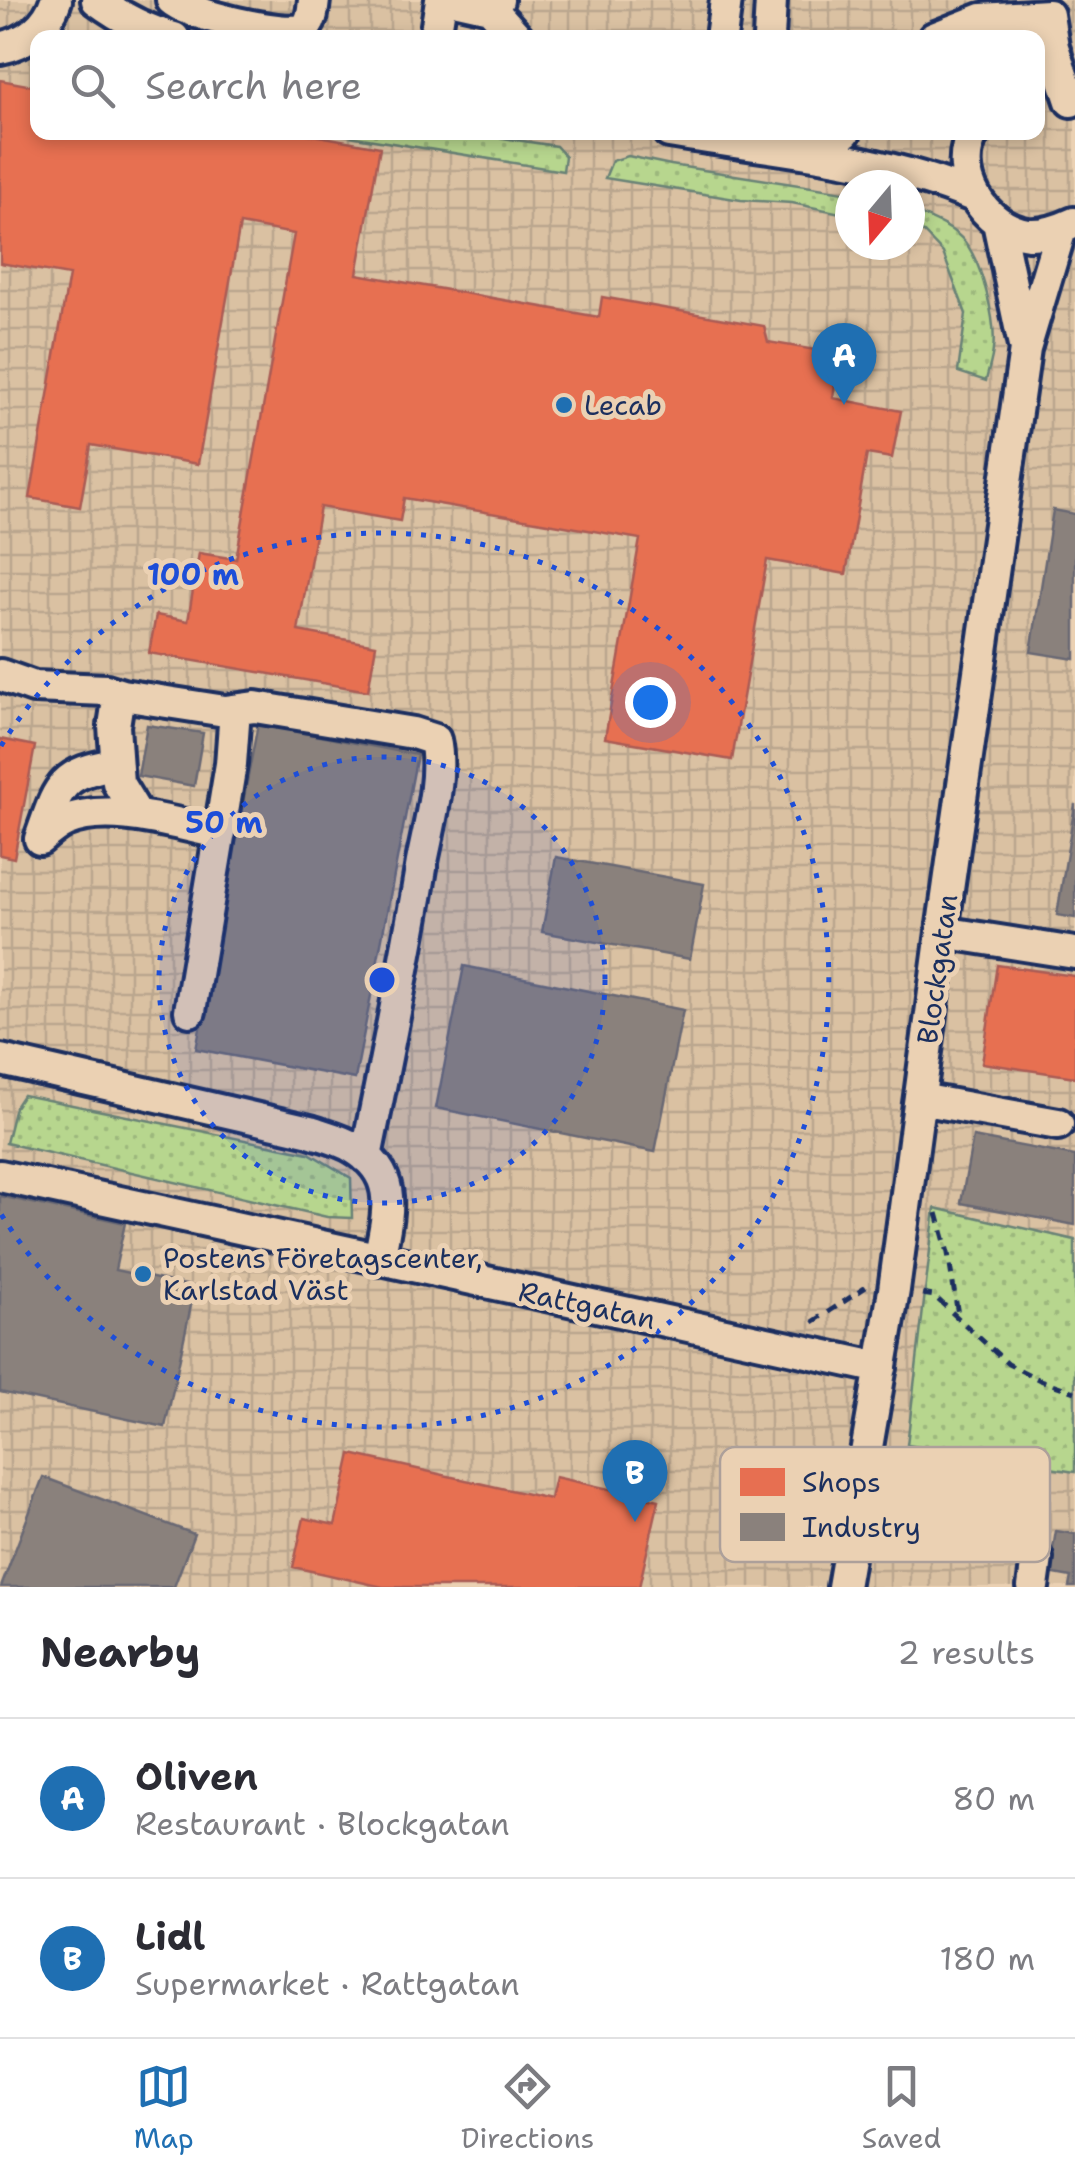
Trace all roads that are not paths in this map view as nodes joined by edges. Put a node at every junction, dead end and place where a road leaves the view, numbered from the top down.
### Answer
1 (56, 0) edge
2 (97, 0) edge
3 (172, 0) edge
4 (314, 0) edge
5 (442, 0) edge
6 (460, 0) edge
7 (726, 0) edge
8 (771, 0) edge
9 (494, 4) edge
10 (1046, 8) edge
11 (38, 30) edge
12 (150, 30) edge
13 (436, 30) edge
14 (512, 30) edge
15 (722, 30) edge
16 (769, 30) edge
17 (953, 30) edge
18 (1055, 53) edge
19 (1045, 92) edge
20 (1073, 103) edge
21 (724, 140) edge
22 (970, 140) edge
23 (973, 196) junction
24 (998, 222) junction
25 (1068, 226) edge
26 (1025, 349) junction
27 (0, 675) edge
28 (119, 694) junction
29 (235, 710) junction
30 (115, 764) junction
31 (138, 816) junction
32 (220, 833) junction
33 (942, 932) junction
34 (1075, 953) edge
35 (190, 1012) dead end
36 (1, 1060) edge
37 (920, 1098) junction
38 (1058, 1124) dead end
39 (366, 1157) junction
40 (0, 1176) edge
41 (379, 1260) junction
42 (881, 1368) junction
43 (867, 1447) edge
44 (847, 1562) edge
45 (843, 1587) edge

1 - 11 street
2 - 12 street
3 - 4 street
5 - 13 street
6 - 9 street
7 - 15 street
8 - 16 street
9 - 14 street
10 - 17 street
10 - 18 street
18 - 20 street
19 - 20 street
21 - 23 street
22 - 23 street
23 - 24 street
24 - 25 street
24 - 26 street, Blockgatan
25 - 26 street, Blockgatan
26 - 33 street, Blockgatan
27 - 28 street
28 - 29 street
28 - 30 street
29 - 32 street
29 - 39 street
30 - 31 street
30 - 31 street
31 - 32 street
32 - 35 street
33 - 34 street
33 - 37 street, Blockgatan
36 - 39 street
37 - 38 street
37 - 42 street, Blockgatan
39 - 41 street
40 - 41 street, Rattgatan
41 - 42 street, Rattgatan
42 - 43 street, Blockgatan
44 - 45 street, Blockgatan

